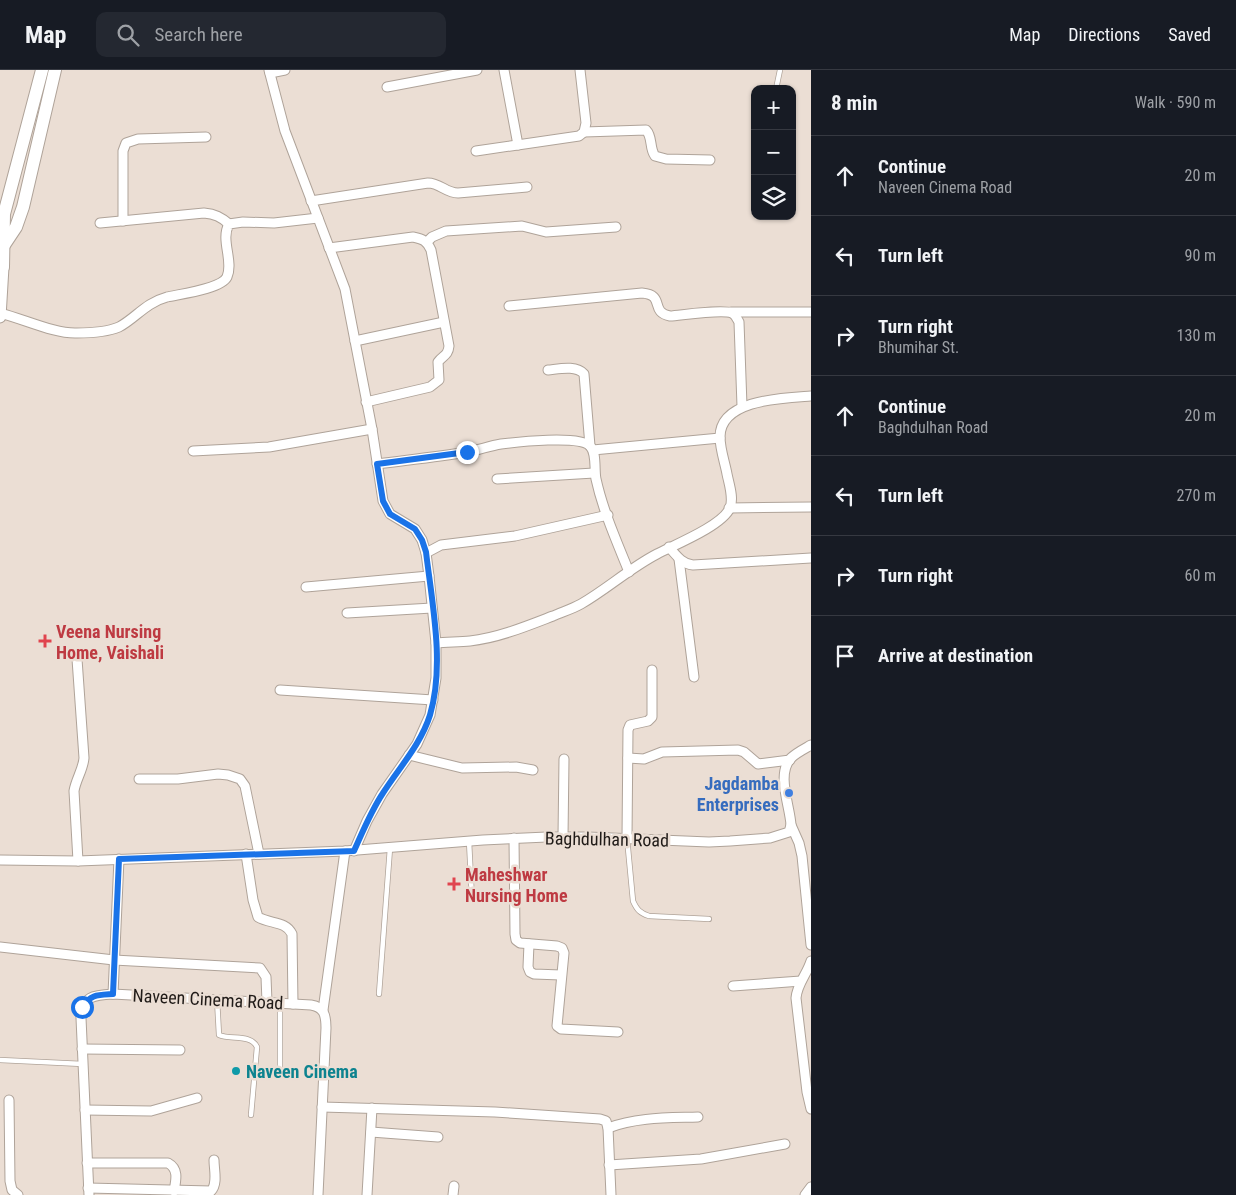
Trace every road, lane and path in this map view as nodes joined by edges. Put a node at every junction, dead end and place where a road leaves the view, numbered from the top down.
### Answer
1 (42, 70) edge
2 (55, 70) edge
3 (285, 70) edge
4 (477, 70) edge
5 (504, 70) edge
6 (580, 70) edge
7 (780, 70) edge
8 (463, 71) edge
9 (269, 72) edge
10 (777, 85) edge
11 (387, 87) dead end
12 (584, 132) junction
13 (206, 137) dead end
14 (518, 144) junction
15 (476, 151) dead end
16 (710, 160) dead end
17 (527, 187) dead end
18 (311, 201) junction
19 (2, 213) edge
20 (318, 218) junction
21 (124, 220) junction
22 (100, 223) dead end
23 (229, 224) junction
24 (616, 227) dead end
25 (427, 242) junction
26 (4, 245) junction
27 (329, 248) junction
28 (2, 271) edge
29 (509, 306) dead end
30 (731, 312) junction
31 (811, 312) edge
32 (0, 315) edge
33 (444, 322) junction
34 (354, 341) junction
35 (548, 370) dead end
36 (811, 396) edge
37 (366, 402) junction
38 (742, 406) junction
39 (372, 429) junction
40 (720, 438) junction
41 (592, 448) junction
42 (193, 452) dead end
43 (377, 464) junction
44 (594, 473) junction
45 (497, 479) dead end
46 (811, 507) edge
47 (730, 508) junction
48 (608, 515) junction
49 (669, 547) junction
50 (426, 552) junction
51 (811, 558) edge
52 (679, 559) junction
53 (629, 572) junction
54 (429, 576) junction
55 (306, 588) dead end
56 (432, 608) junction
57 (347, 613) dead end
58 (436, 643) junction
59 (77, 659) dead end
60 (652, 670) dead end
61 (694, 677) dead end
62 (280, 690) dead end
63 (432, 700) junction
64 (811, 745) edge
65 (409, 755) junction
66 (628, 758) junction
67 (564, 759) dead end
68 (790, 760) junction
69 (533, 770) dead end
70 (139, 779) dead end
71 (791, 825) junction
72 (563, 837) junction
73 (514, 838) junction
74 (627, 838) junction
75 (469, 841) junction
76 (390, 848) junction
77 (350, 851) junction
78 (246, 854) junction
79 (259, 854) junction
80 (807, 856) edge
81 (119, 859) junction
82 (0, 860) edge
83 (78, 860) junction
84 (472, 899) dead end
85 (709, 919) dead end
86 (529, 944) junction
87 (811, 945) edge
88 (0, 947) edge
89 (114, 960) junction
90 (811, 961) edge
91 (561, 975) junction
92 (801, 981) junction
93 (734, 986) dead end
94 (113, 994) junction
95 (379, 994) dead end
96 (217, 999) junction
97 (267, 1002) junction
98 (280, 1003) junction
99 (292, 1004) junction
100 (320, 1008) junction
101 (618, 1032) dead end
102 (82, 1049) junction
103 (180, 1050) dead end
104 (0, 1060) edge
105 (83, 1064) junction
106 (280, 1076) dead end
107 (197, 1098) dead end
108 (8, 1100) dead end
109 (322, 1107) junction
110 (372, 1108) junction
111 (811, 1109) edge
112 (85, 1110) junction
113 (251, 1115) dead end
114 (698, 1117) dead end
115 (608, 1128) junction
116 (371, 1132) junction
117 (438, 1137) dead end
118 (785, 1144) dead end
119 (214, 1160) dead end
120 (87, 1163) junction
121 (609, 1165) junction
122 (811, 1187) edge
123 (174, 1191) junction
124 (88, 1192) edge
125 (18, 1195) edge
126 (318, 1195) edge
127 (368, 1195) edge
128 (610, 1195) edge
129 (806, 1195) edge

1 - 19 main road
2 - 26 main road
3 - 9 street
4 - 8 street
5 - 14 street
6 - 12 street
7 - 10 lane
8 - 11 street
9 - 18 street
12 - 14 street
12 - 16 street
13 - 21 street
14 - 15 street
17 - 18 street
18 - 20 street
19 - 26 main road
20 - 23 street
20 - 27 street
21 - 22 street
21 - 23 street
23 - 32 street
24 - 25 street
25 - 27 street
25 - 33 street
26 - 28 main road
27 - 34 street
28 - 32 street
29 - 30 street
30 - 31 street
30 - 38 street
33 - 34 street
33 - 37 street
34 - 37 street
35 - 41 street
36 - 38 street
37 - 39 street
38 - 40 street
39 - 42 street
39 - 43 street
40 - 41 street
40 - 47 street
41 - 43 street
41 - 44 street
43 - 50 street
44 - 45 street
44 - 48 street
46 - 47 street
47 - 49 street
48 - 50 street
48 - 53 street
49 - 52 street
49 - 53 street
50 - 54 street
51 - 52 street
52 - 61 street
53 - 58 street
54 - 55 street
54 - 56 street
56 - 57 street
56 - 58 street
58 - 63 street
59 - 83 street
60 - 66 street
62 - 63 street
63 - 65 street
64 - 68 street
65 - 69 street
65 - 77 street
66 - 68 street
66 - 74 street
67 - 72 street
68 - 71 street
70 - 79 street
71 - 74 street, Baghdulhan Road
71 - 80 street
72 - 73 street, Baghdulhan Road
72 - 74 street, Baghdulhan Road
73 - 75 street, Baghdulhan Road
73 - 86 street
74 - 85 lane
75 - 76 street, Baghdulhan Road
75 - 84 lane
76 - 77 street, Baghdulhan Road
76 - 95 lane
77 - 79 street, Baghdulhan Road
77 - 100 street
78 - 79 street, Baghdulhan Road
78 - 81 street, Baghdulhan Road
78 - 99 street
80 - 87 street
81 - 83 street, Baghdulhan Road
81 - 89 street
82 - 83 street, Baghdulhan Road
86 - 91 street
86 - 91 street
88 - 89 street
89 - 94 street
89 - 97 street
90 - 92 street
91 - 101 street
92 - 93 street
92 - 111 street
94 - 96 street, Naveen Cinema Road
94 - 102 street, Naveen Cinema Road
96 - 97 street, Naveen Cinema Road
96 - 113 lane
97 - 98 street, Naveen Cinema Road
98 - 99 street, Naveen Cinema Road
98 - 106 lane
99 - 100 street, Naveen Cinema Road
100 - 109 street
102 - 103 street
102 - 105 street, Naveen Cinema Road
104 - 105 lane
105 - 112 street, Naveen Cinema Road
107 - 112 street
108 - 125 street
109 - 110 street
109 - 126 street
110 - 115 street
110 - 116 street
112 - 120 street, Naveen Cinema Road
114 - 115 street
115 - 121 street
116 - 117 street
116 - 127 street
118 - 121 street
119 - 123 street
120 - 123 street
120 - 124 street, Naveen Cinema Road
121 - 128 street
122 - 129 street
123 - 124 street

